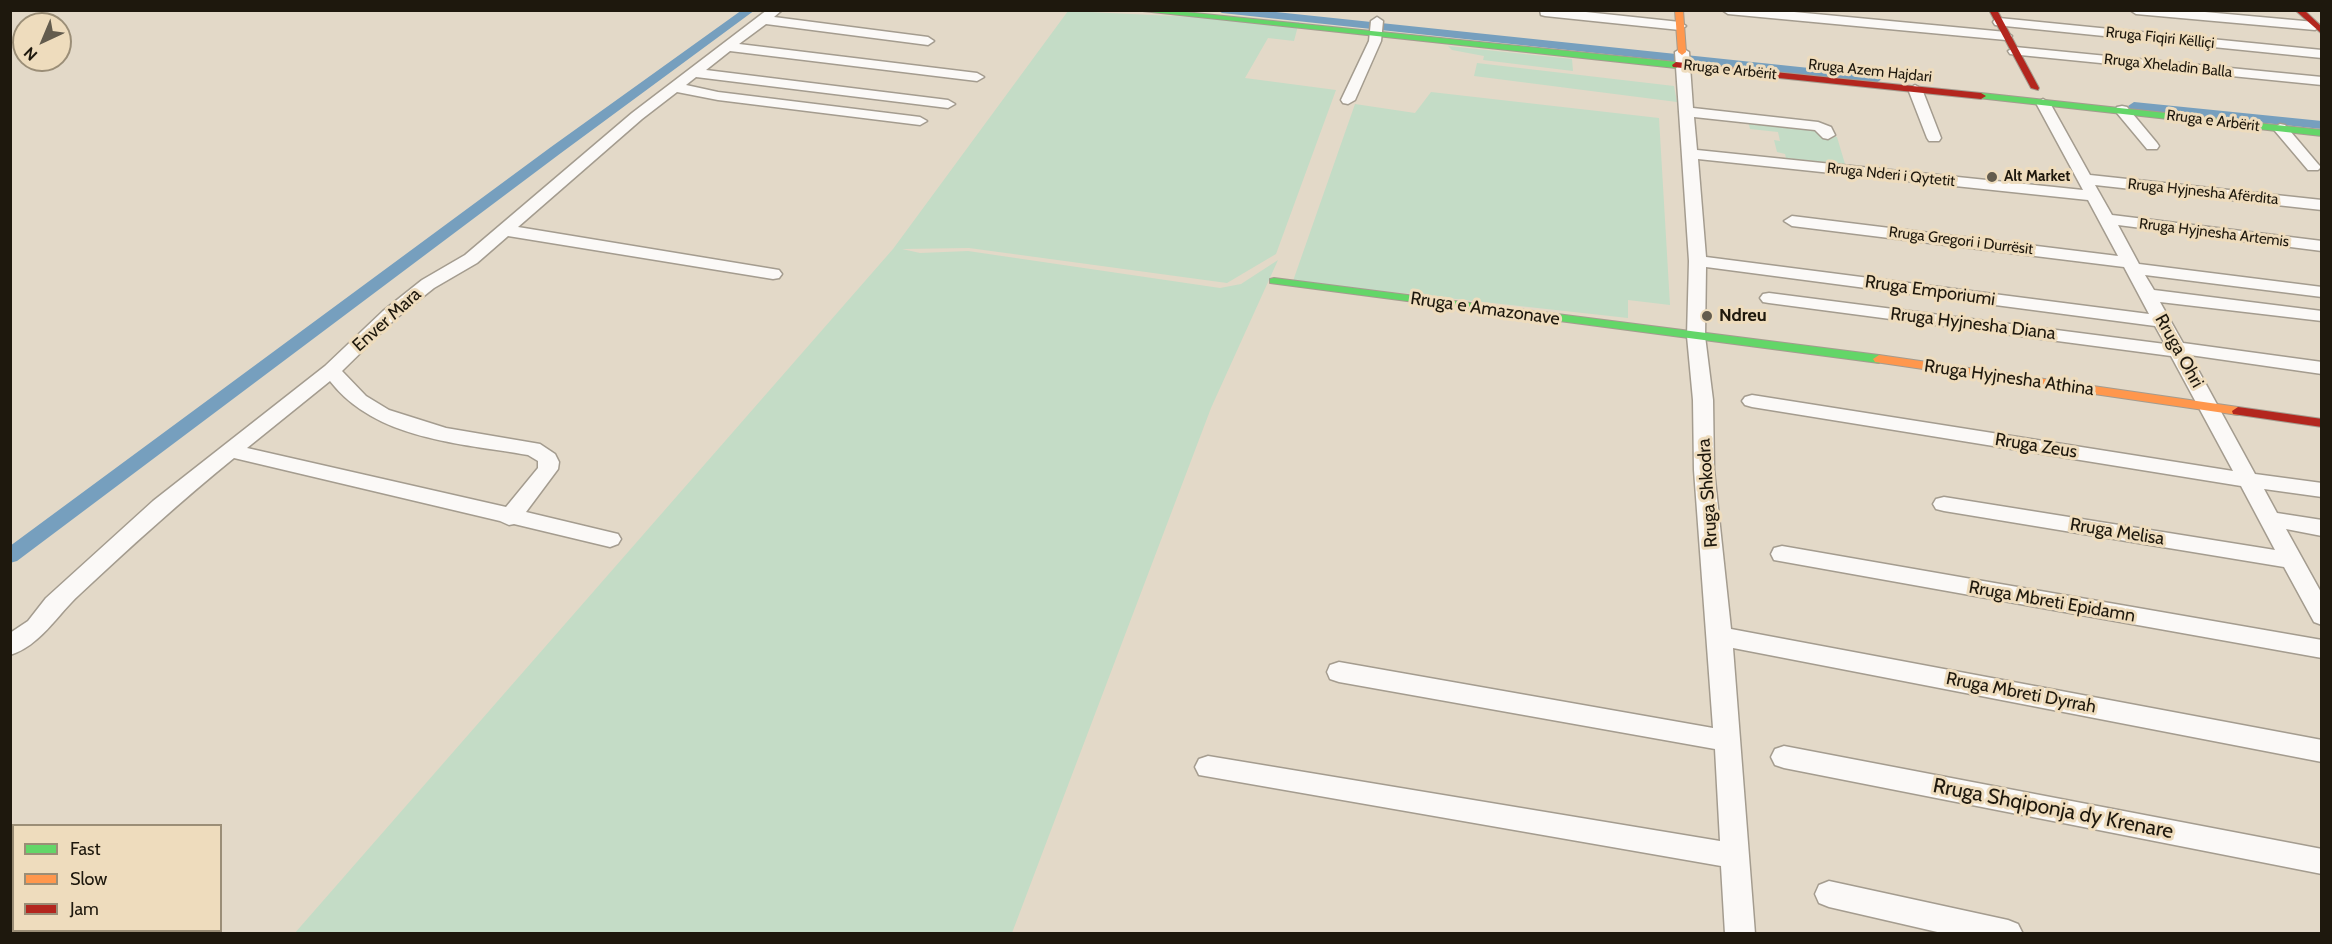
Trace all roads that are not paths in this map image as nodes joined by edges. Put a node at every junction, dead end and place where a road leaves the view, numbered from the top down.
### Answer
1 (1137, 10) edge
2 (1274, 10) edge
3 (1679, 10) edge
4 (1728, 10) edge
5 (2136, 10) edge
6 (1545, 12) dead end
7 (2302, 13) edge
8 (770, 16) edge
9 (1996, 16) edge
10 (1373, 24) edge
11 (2319, 25) edge
12 (1680, 26) junction
13 (1454, 28) dead end
14 (1522, 35) dead end
15 (2006, 36) junction
16 (928, 41) dead end
17 (729, 47) junction
18 (2015, 51) junction
19 (2322, 54) edge
20 (1683, 59) junction
21 (694, 73) junction
22 (977, 77) dead end
23 (2322, 81) edge
24 (674, 87) junction
25 (1915, 90) junction
26 (2039, 95) junction
27 (1348, 100) dead end
28 (948, 104) dead end
29 (2184, 104) dead end
30 (2122, 110) junction
31 (1686, 112) junction
32 (2281, 119) junction
33 (920, 121) dead end
34 (2322, 133) edge
35 (1828, 135) dead end
36 (1935, 138) dead end
37 (2152, 147) dead end
38 (1690, 154) junction
39 (2313, 167) dead end
40 (2089, 188) junction
41 (2322, 205) edge
42 (2106, 219) junction
43 (1792, 221) dead end
44 (503, 230) junction
45 (2322, 246) edge
46 (1698, 261) junction
47 (2132, 266) junction
48 (773, 274) dead end
49 (1274, 280) dead end
50 (2322, 292) edge
51 (2148, 295) junction
52 (1769, 298) dead end
53 (2322, 316) edge
54 (2162, 321) junction
55 (1696, 336) junction
56 (2177, 350) junction
57 (2322, 368) edge
58 (332, 370) junction
59 (1752, 401) dead end
60 (2211, 408) junction
61 (2322, 423) edge
62 (232, 451) junction
63 (2247, 480) junction
64 (2322, 490) edge
65 (1944, 504) dead end
66 (509, 518) junction
67 (2269, 519) junction
68 (2322, 528) edge
69 (610, 539) dead end
70 (1782, 555) dead end
71 (2290, 560) junction
72 (2321, 615) edge
73 (1720, 636) junction
74 (10, 646) edge
75 (2322, 649) edge
76 (1339, 672) dead end
77 (1726, 741) junction
78 (2322, 751) edge
79 (1784, 757) dead end
80 (1208, 766) dead end
81 (1734, 856) junction
82 (2322, 862) edge
83 (1829, 894) dead end
84 (1740, 933) edge
85 (2008, 933) edge

1 - 10 street, Rruga e Arbërit
2 - 10 street
3 - 12 street
4 - 15 street
5 - 11 street
6 - 12 street
7 - 11 street
8 - 16 street
8 - 17 street, Enver Mara
9 - 15 street
9 - 19 street, Rruga Fiqiri Këlliçi
10 - 13 street
10 - 20 street, Rruga e Arbërit
10 - 27 street
12 - 20 street
14 - 20 street, Rruga Azem Hajdari
15 - 18 street
17 - 21 street, Enver Mara
17 - 22 street
18 - 23 street, Rruga Xheladin Balla
18 - 26 street
20 - 25 street, Rruga e Arbërit
20 - 26 street, Rruga Azem Hajdari
20 - 31 street, Rruga Shkodra
21 - 24 street, Enver Mara
21 - 28 street
24 - 33 street
24 - 44 street, Enver Mara
25 - 26 street, Rruga e Arbërit
25 - 36 street
26 - 29 street, Rruga Azem Hajdari
26 - 30 street, Rruga e Arbërit
26 - 40 street, Rruga Ohri
30 - 32 street, Rruga e Arbërit
30 - 37 street
31 - 35 street
31 - 38 street, Rruga Shkodra
32 - 34 street, Rruga e Arbërit
32 - 39 street
38 - 40 street, Rruga Nderi i Qytetit
38 - 46 street, Rruga Shkodra
40 - 41 street, Rruga Hyjnesha Afërdita
40 - 42 street, Rruga Ohri
42 - 45 street, Rruga Hyjnesha Artemis
42 - 47 street, Rruga Ohri
43 - 47 street, Rruga Gregori i Durrësit
44 - 48 street
44 - 58 street, Enver Mara
46 - 54 street, Rruga Emporiumi
46 - 55 street, Rruga Shkodra
47 - 50 street, Rruga Gregori i Durrësit
47 - 51 street, Rruga Ohri
49 - 55 street, Rruga e Amazonave
51 - 53 street
51 - 54 street, Rruga Ohri
52 - 56 street, Rruga Hyjnesha Diana
54 - 56 street, Rruga Ohri
55 - 60 street, Rruga Hyjnesha Athina
55 - 73 street, Rruga Shkodra
56 - 57 street, Rruga Hyjnesha Diana
56 - 60 street, Rruga Ohri
58 - 62 street, Enver Mara
58 - 66 street
59 - 63 street, Rruga Zeus
60 - 61 street, Rruga Hyjnesha Athina
60 - 63 street, Rruga Ohri
62 - 66 street
62 - 74 street, Enver Mara
63 - 64 street, Rruga Zeus
63 - 67 street, Rruga Ohri
65 - 71 street, Rruga Melisa
66 - 69 street
67 - 68 street
67 - 71 street, Rruga Ohri
70 - 75 street, Rruga Mbreti Epidamn
71 - 72 street, Rruga Ohri
73 - 77 street, Rruga Shkodra
73 - 78 street, Rruga Mbreti Dyrrah
76 - 77 street
77 - 81 street, Rruga Shkodra
79 - 82 street, Rruga Shqiponja dy Krenare
80 - 81 street
81 - 84 street, Rruga Shkodra
83 - 85 street

